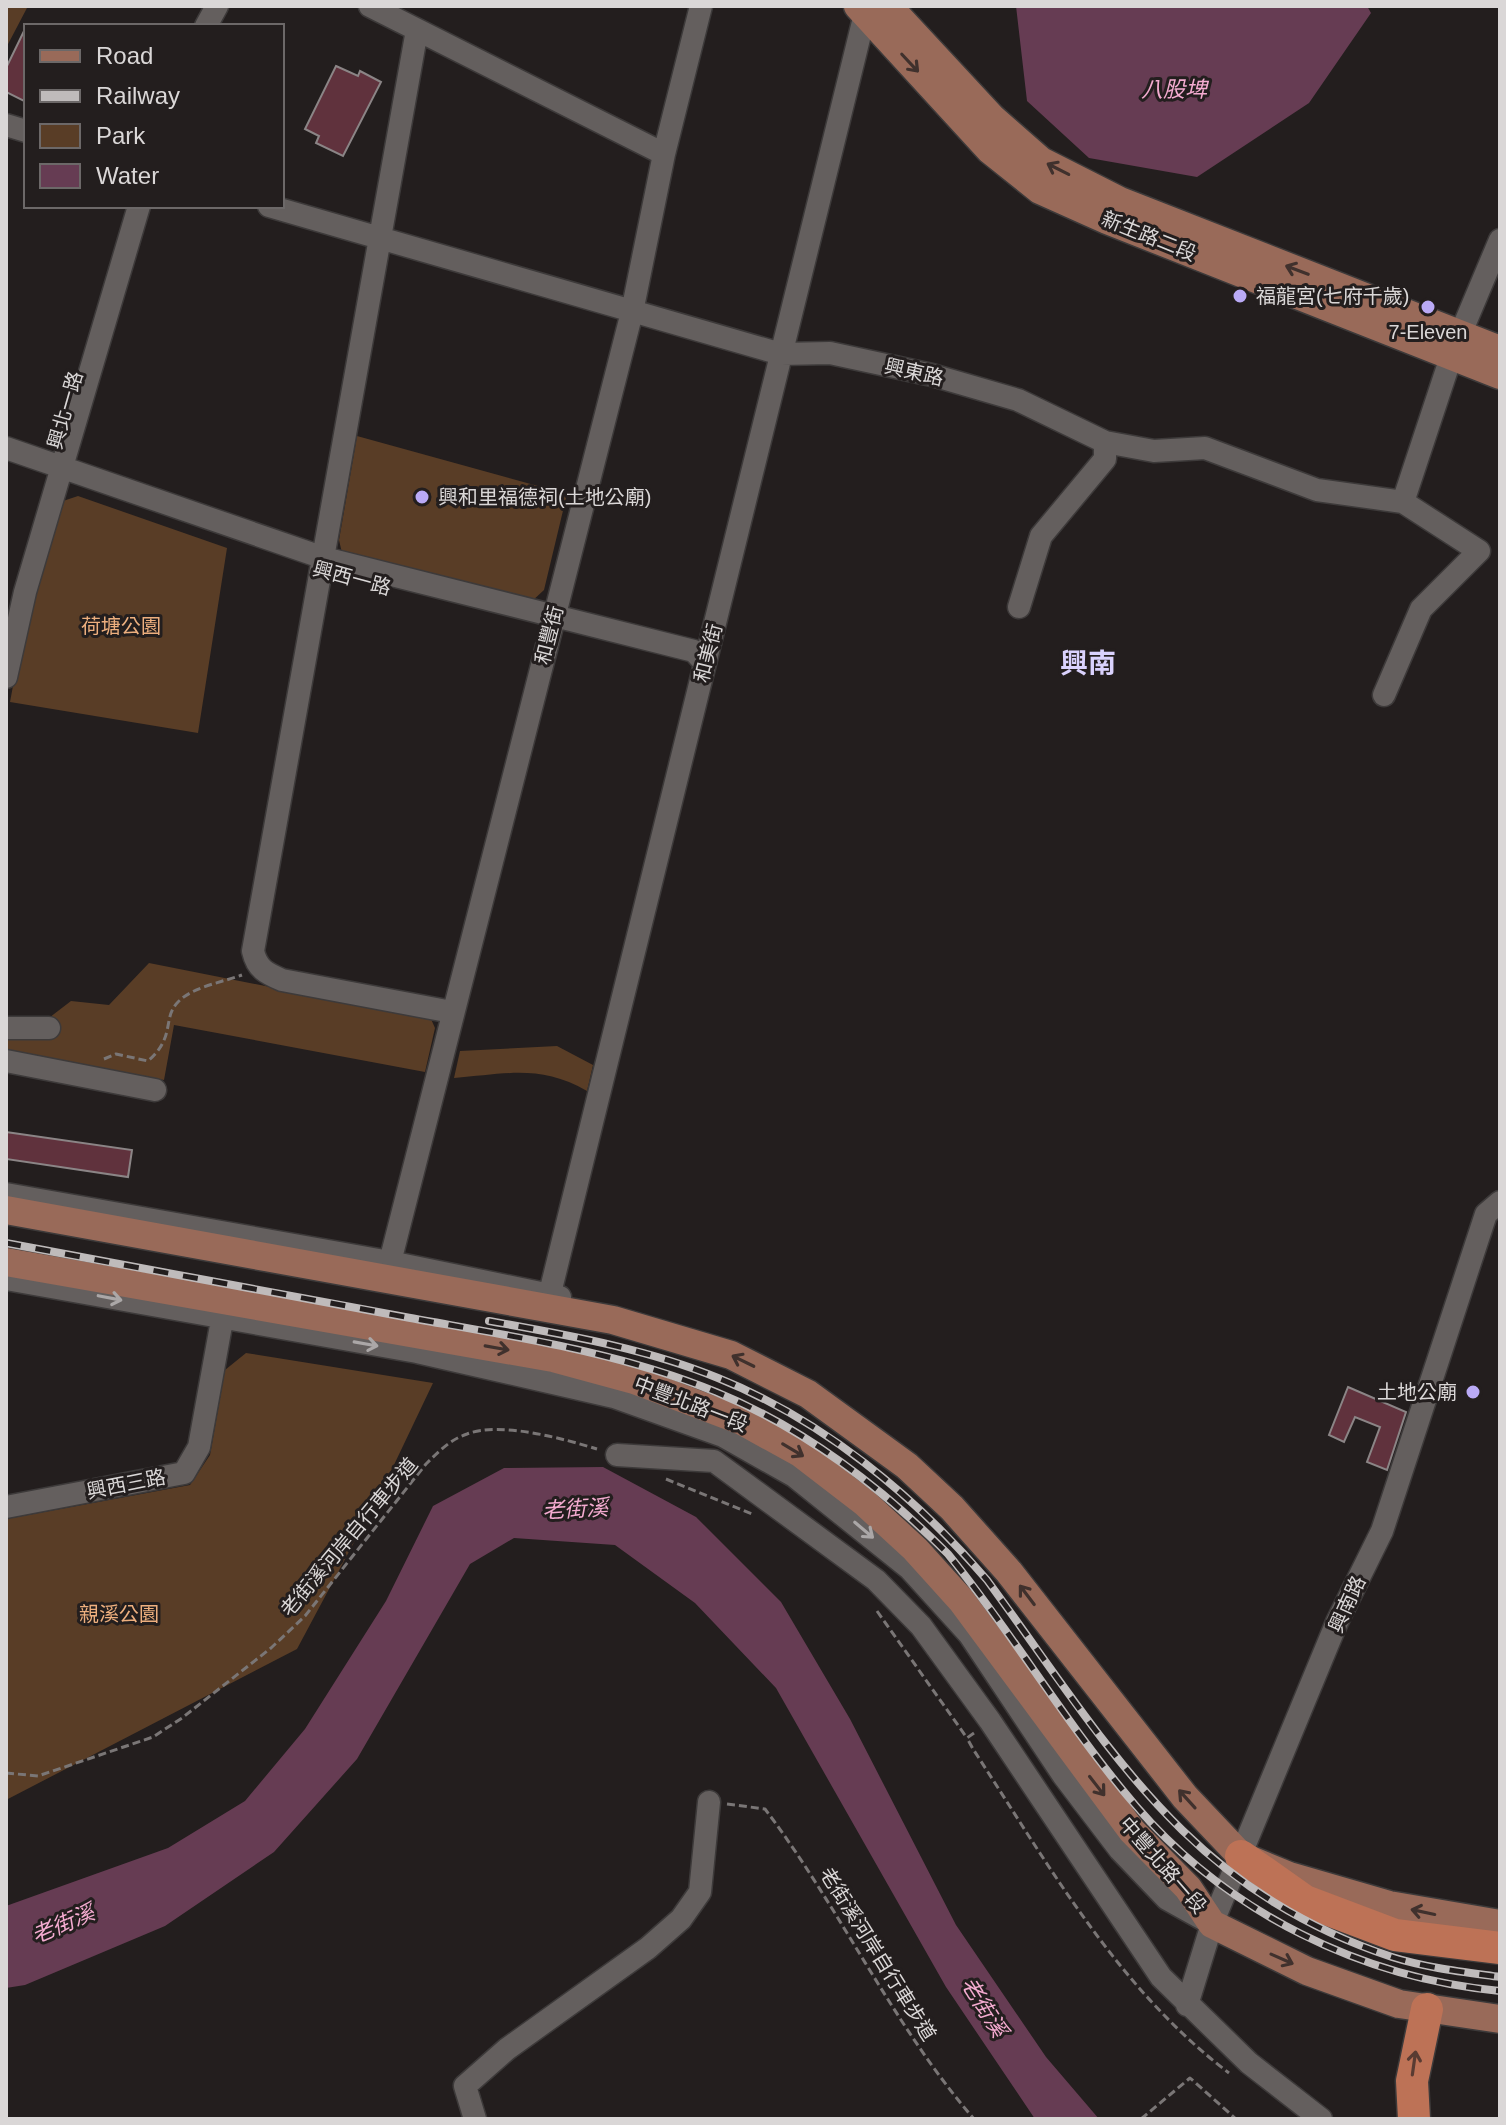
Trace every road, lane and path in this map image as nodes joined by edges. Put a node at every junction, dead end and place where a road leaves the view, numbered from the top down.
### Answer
1 (217, 6) edge
2 (230, 6) edge
3 (370, 6) edge
4 (701, 6) edge
5 (870, 9) edge
6 (207, 24) edge
7 (221, 24) edge
8 (417, 30) junction
9 (664, 154) junction
10 (123, 208) edge
11 (138, 208) edge
12 (276, 208) edge
13 (379, 237) junction
14 (1500, 240) edge
15 (632, 312) junction
16 (1456, 344) junction
17 (1500, 350) edge
18 (781, 354) junction
19 (1500, 375) edge
20 (1105, 442) junction
21 (6, 448) edge
22 (6, 462) edge
23 (54, 472) junction
24 (1403, 502) junction
25 (323, 564) junction
26 (1019, 607) dead end
27 (6, 613) edge
28 (552, 623) junction
29 (705, 663) junction
30 (6, 677) edge
31 (1384, 695) dead end
32 (260, 968) junction
33 (452, 1012) junction
34 (6, 1028) edge
35 (49, 1028) dead end
36 (103, 1059) dead end
37 (6, 1061) edge
38 (155, 1090) dead end
39 (6, 1194) edge
40 (1500, 1202) edge
41 (6, 1210) edge
42 (6, 1262) edge
43 (390, 1262) junction
44 (6, 1279) edge
45 (550, 1293) junction
46 (222, 1320) junction
47 (613, 1320) junction
48 (617, 1455) joint
49 (658, 1476) dead end
50 (6, 1507) edge
51 (764, 1521) dead end
52 (876, 1610) dead end
53 (967, 1738) dead end
54 (6, 1773) edge
55 (709, 1802) joint
56 (1241, 1856) junction
57 (1212, 1924) junction
58 (1500, 1924) edge
59 (1500, 1948) edge
60 (1187, 2005) junction
61 (1427, 2009) junction
62 (1500, 2019) edge
63 (475, 2119) edge
64 (974, 2119) edge
65 (1141, 2119) edge
66 (1236, 2119) edge
67 (1321, 2119) edge
68 (1414, 2119) edge

1 - 6 street
2 - 7 street
3 - 8 street
4 - 9 street, 和豐街
5 - 16 main road, 新生路二段
5 - 18 street, 和美街
8 - 9 street
8 - 13 street
9 - 15 street, 和豐街
10 - 23 street, 興北一路
11 - 23 street
12 - 13 street, 興東路
13 - 15 street, 興東路
13 - 25 street
14 - 16 street
15 - 18 street, 興東路
15 - 28 street, 和豐街
16 - 17 main road, 新生路二段
16 - 19 main road, 新生路二段
16 - 24 street
18 - 20 street, 興東路
18 - 29 street, 和美街
20 - 24 street, 興東路
20 - 26 street
21 - 23 street
22 - 23 street, 興西一路
23 - 25 street, 興西一路
23 - 27 street, 興北一路
23 - 30 street
24 - 31 street
25 - 28 street, 興西一路
25 - 32 street
28 - 29 street, 興西一路
28 - 33 street, 和豐街
29 - 45 street, 和美街
32 - 33 street
32 - 36 path
33 - 43 street, 和豐街
34 - 35 street
37 - 38 street
39 - 43 street
40 - 56 street, 興南路
41 - 47 main road
42 -> 57 main road, 中豐北路一段
43 - 45 street
44 -> 46 street, 中豐北路一段
45 - 47 street
46 - 50 street, 興西三路
46 -> 57 street, 中豐北路一段
56 -> 47 main road
48 - 54 path, 老街溪河岸自行車步道
48 - 60 street
49 - 51 path
52 - 53 path
55 - 63 street
55 - 64 path, 老街溪河岸自行車步道
56 - 57 street, 興南路
58 -> 56 main road
56 - 59 highway
57 - 60 street, 興南路
57 -> 61 main road, 中豐北路一段
60 - 67 street
61 - 62 main road, 中豐北路一段
68 -> 61 highway
65 - 66 path

